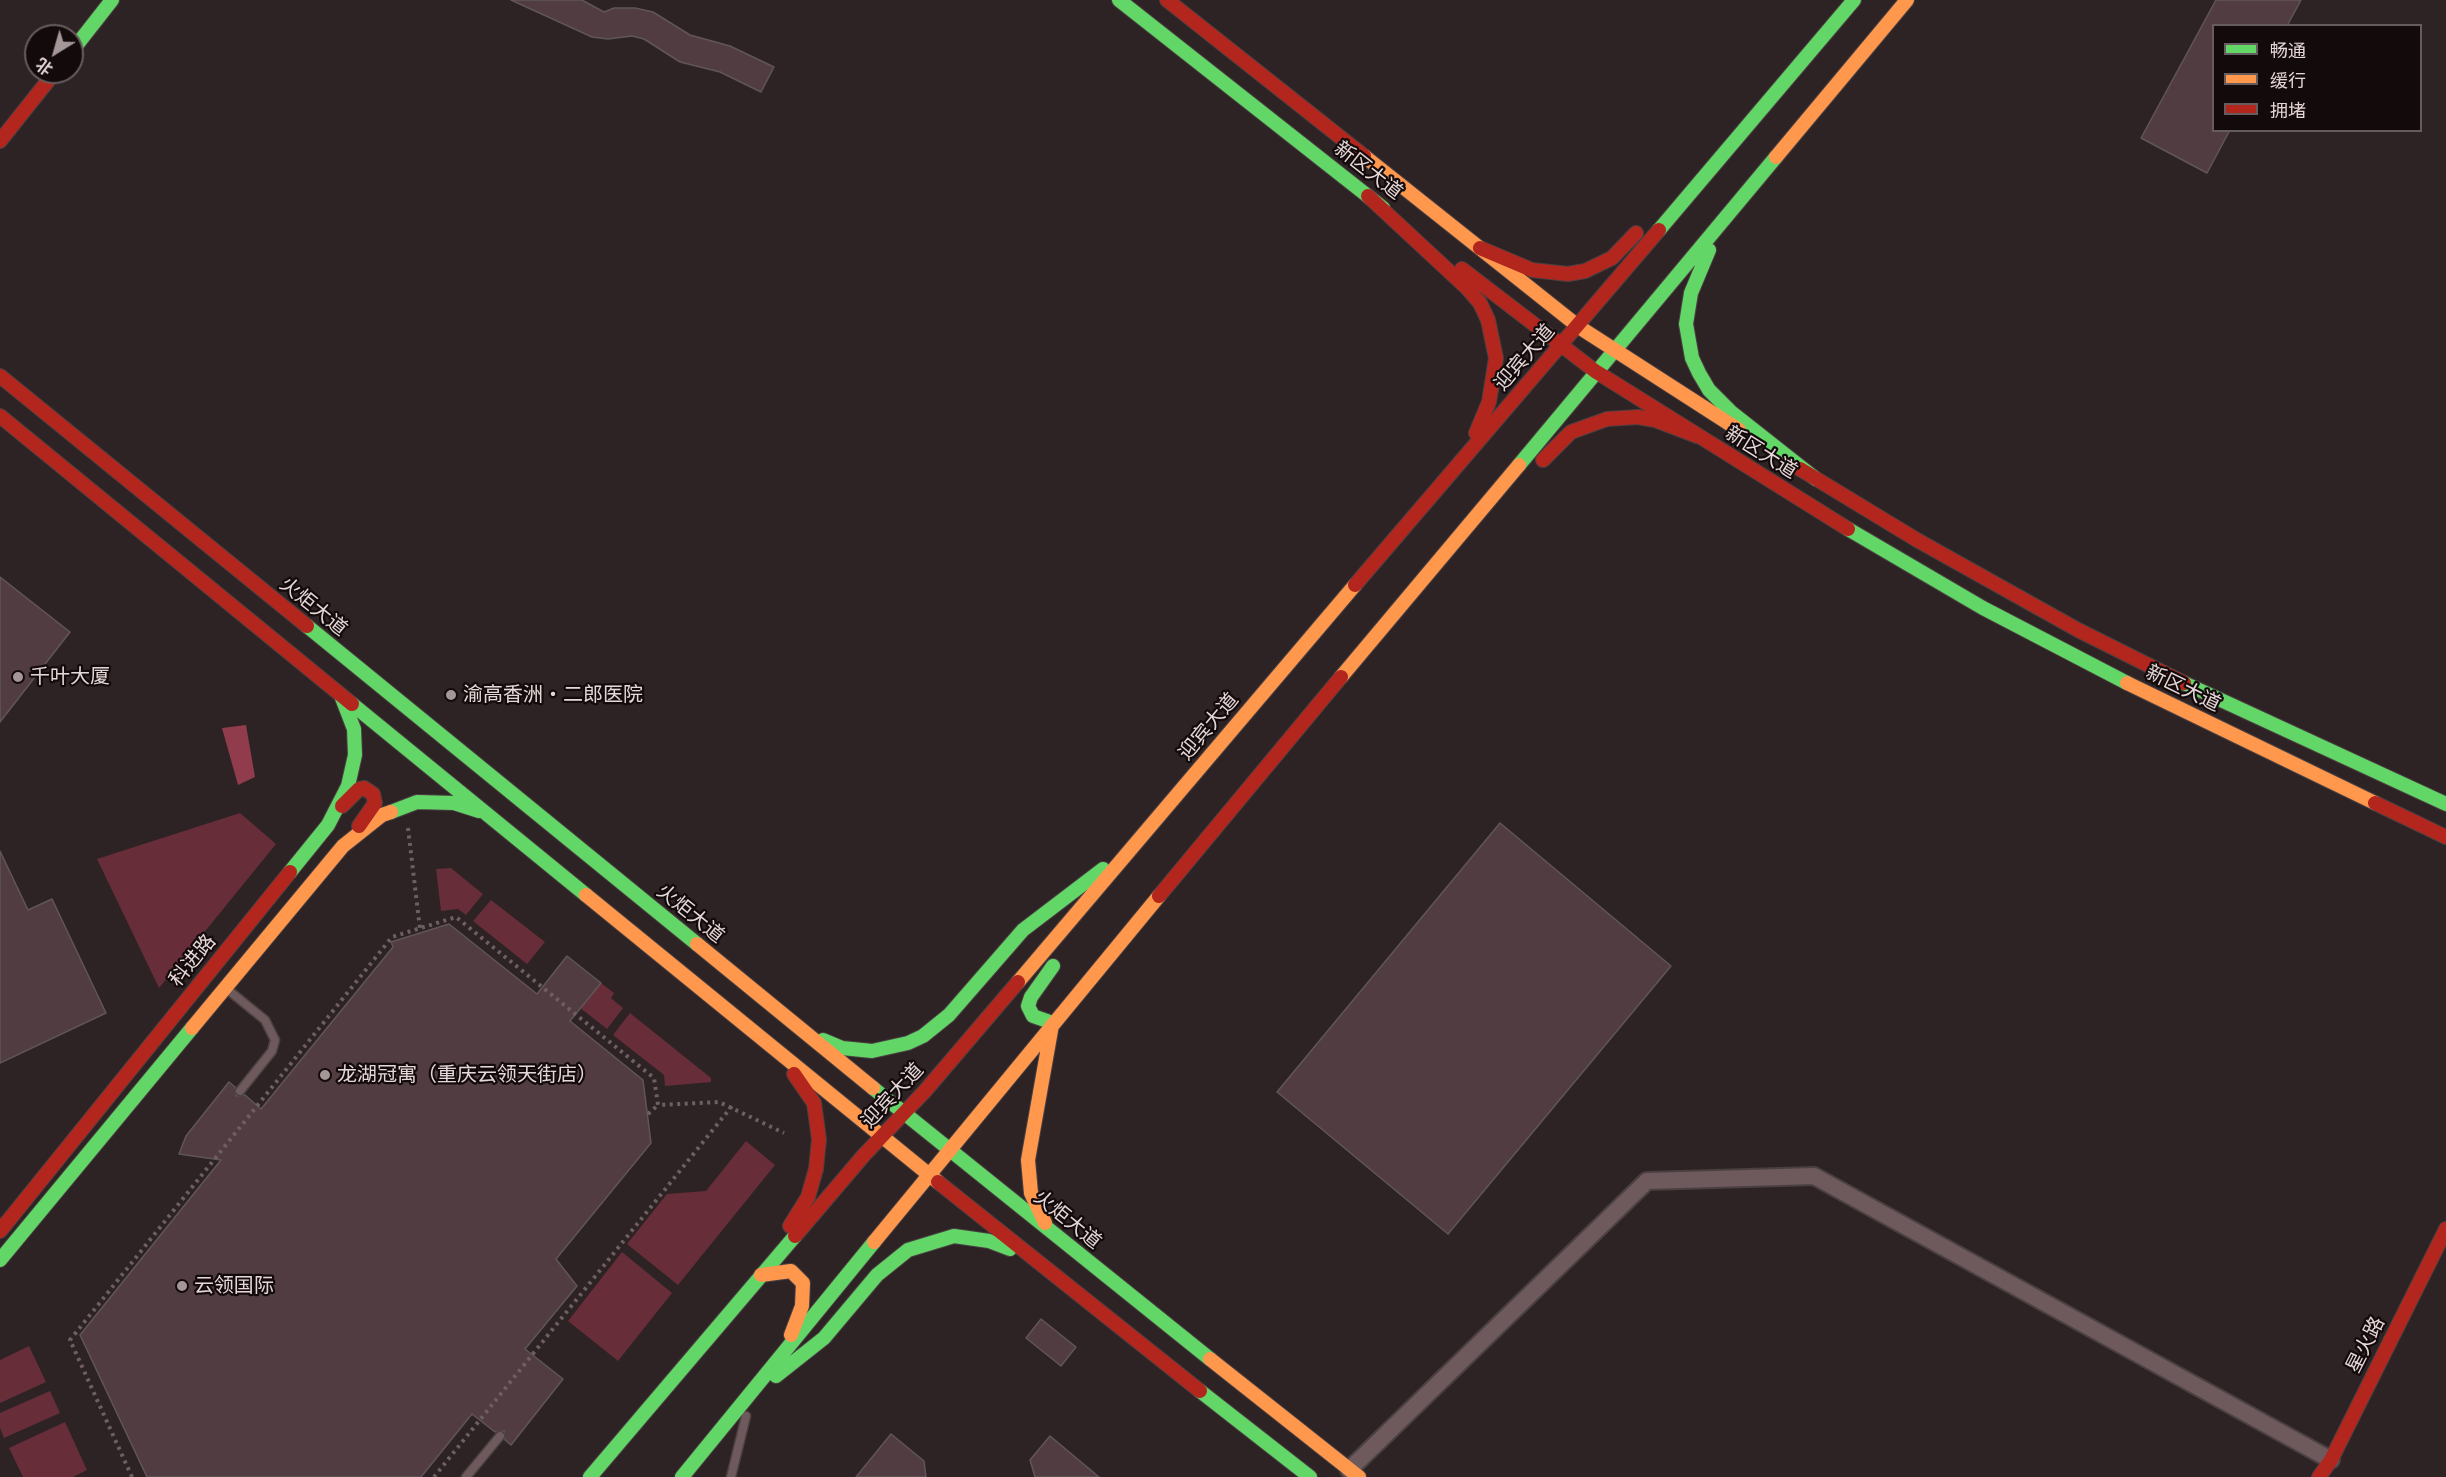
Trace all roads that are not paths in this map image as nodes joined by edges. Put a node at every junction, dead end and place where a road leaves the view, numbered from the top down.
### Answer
1 (112, 0) edge
2 (1119, 0) edge
3 (1167, 0) edge
4 (1854, 0) edge
5 (1907, 0) edge
6 (84, 36) edge
7 (1807, 57) junction
8 (45, 84) edge
9 (1749, 102) dead end
10 (0, 141) edge
11 (1368, 196) junction
12 (1722, 220) junction
13 (1644, 223) dead end
14 (1480, 248) junction
15 (1579, 327) junction
16 (1562, 347) junction
17 (1613, 350) junction
18 (1595, 371) junction
19 (0, 376) edge
20 (0, 416) edge
21 (1697, 436) junction
22 (1466, 455) junction
23 (1534, 471) dead end
24 (1816, 479) junction
25 (1513, 495) dead end
26 (1469, 523) junction
27 (340, 694) junction
28 (2446, 804) edge
29 (335, 812) junction
30 (489, 814) junction
31 (2446, 837) edge
32 (343, 846) junction
33 (1131, 849) junction
34 (1077, 935) dead end
35 (1064, 953) dead end
36 (225, 987) junction
37 (791, 1022) junction
38 (1053, 1023) junction
39 (759, 1035) junction
40 (240, 1091) dead end
41 (905, 1113) junction
42 (882, 1137) junction
43 (951, 1151) junction
44 (930, 1176) junction
45 (2446, 1229) edge
46 (0, 1231) edge
47 (1055, 1236) junction
48 (2442, 1249) edge
49 (1032, 1259) junction
50 (0, 1260) edge
51 (761, 1275) junction
52 (783, 1354) junction
53 (751, 1396) junction
54 (500, 1436) dead end
55 (2331, 1460) junction
56 (1354, 1474) edge
57 (466, 1477) edge
58 (590, 1477) edge
59 (682, 1477) edge
60 (731, 1477) edge
61 (1310, 1477) edge
62 (2319, 1477) edge

1 - 6 main road
2 - 11 main road, 新区大道
3 - 14 main road, 新区大道
4 - 7 main road, 迎宾大道
5 - 12 main road
7 - 9 main road
7 - 15 main road, 迎宾大道
8 - 10 main road
11 - 16 main road, 新区大道
11 - 22 main road
12 - 17 main road
12 - 24 main road
13 - 14 main road
14 - 15 main road, 新区大道
15 - 16 main road, 迎宾大道
15 - 17 main road, 新区大道
16 - 18 main road, 新区大道
16 - 22 main road, 迎宾大道
17 - 18 main road
17 - 24 main road, 新区大道
18 - 21 main road, 新区大道
18 - 26 main road
19 - 37 main road, 火炬大道
20 - 27 main road
21 - 23 main road
21 - 31 main road, 新区大道
22 - 33 main road, 迎宾大道
24 - 28 main road, 新区大道
25 - 26 main road
26 - 38 main road
27 - 29 main road, 科进路
27 - 30 main road
29 - 32 main road
29 - 46 main road, 科进路
30 - 32 main road
30 - 39 main road
32 - 36 main road
33 - 34 main road
33 - 37 main road
33 - 41 main road, 迎宾大道
35 - 38 main road
36 - 40 lane
36 - 50 main road
37 - 41 main road, 火炬大道
38 - 43 main road
38 - 47 main road
39 - 42 main road
39 - 51 main road
41 - 42 main road, 迎宾大道
41 - 43 main road, 火炬大道
42 - 44 main road
42 - 51 main road, 迎宾大道
43 - 44 main road
43 - 47 main road, 火炬大道
44 - 49 main road
44 - 52 main road
45 - 48 main road, 星火路
47 - 56 main road, 火炬大道
48 - 55 main road, 星火路
49 - 53 main road
49 - 61 main road
51 - 52 main road
51 - 58 main road, 迎宾大道
52 - 53 main road
53 - 59 main road
53 - 60 lane
54 - 57 lane
55 - 56 street
55 - 62 main road, 星火路

